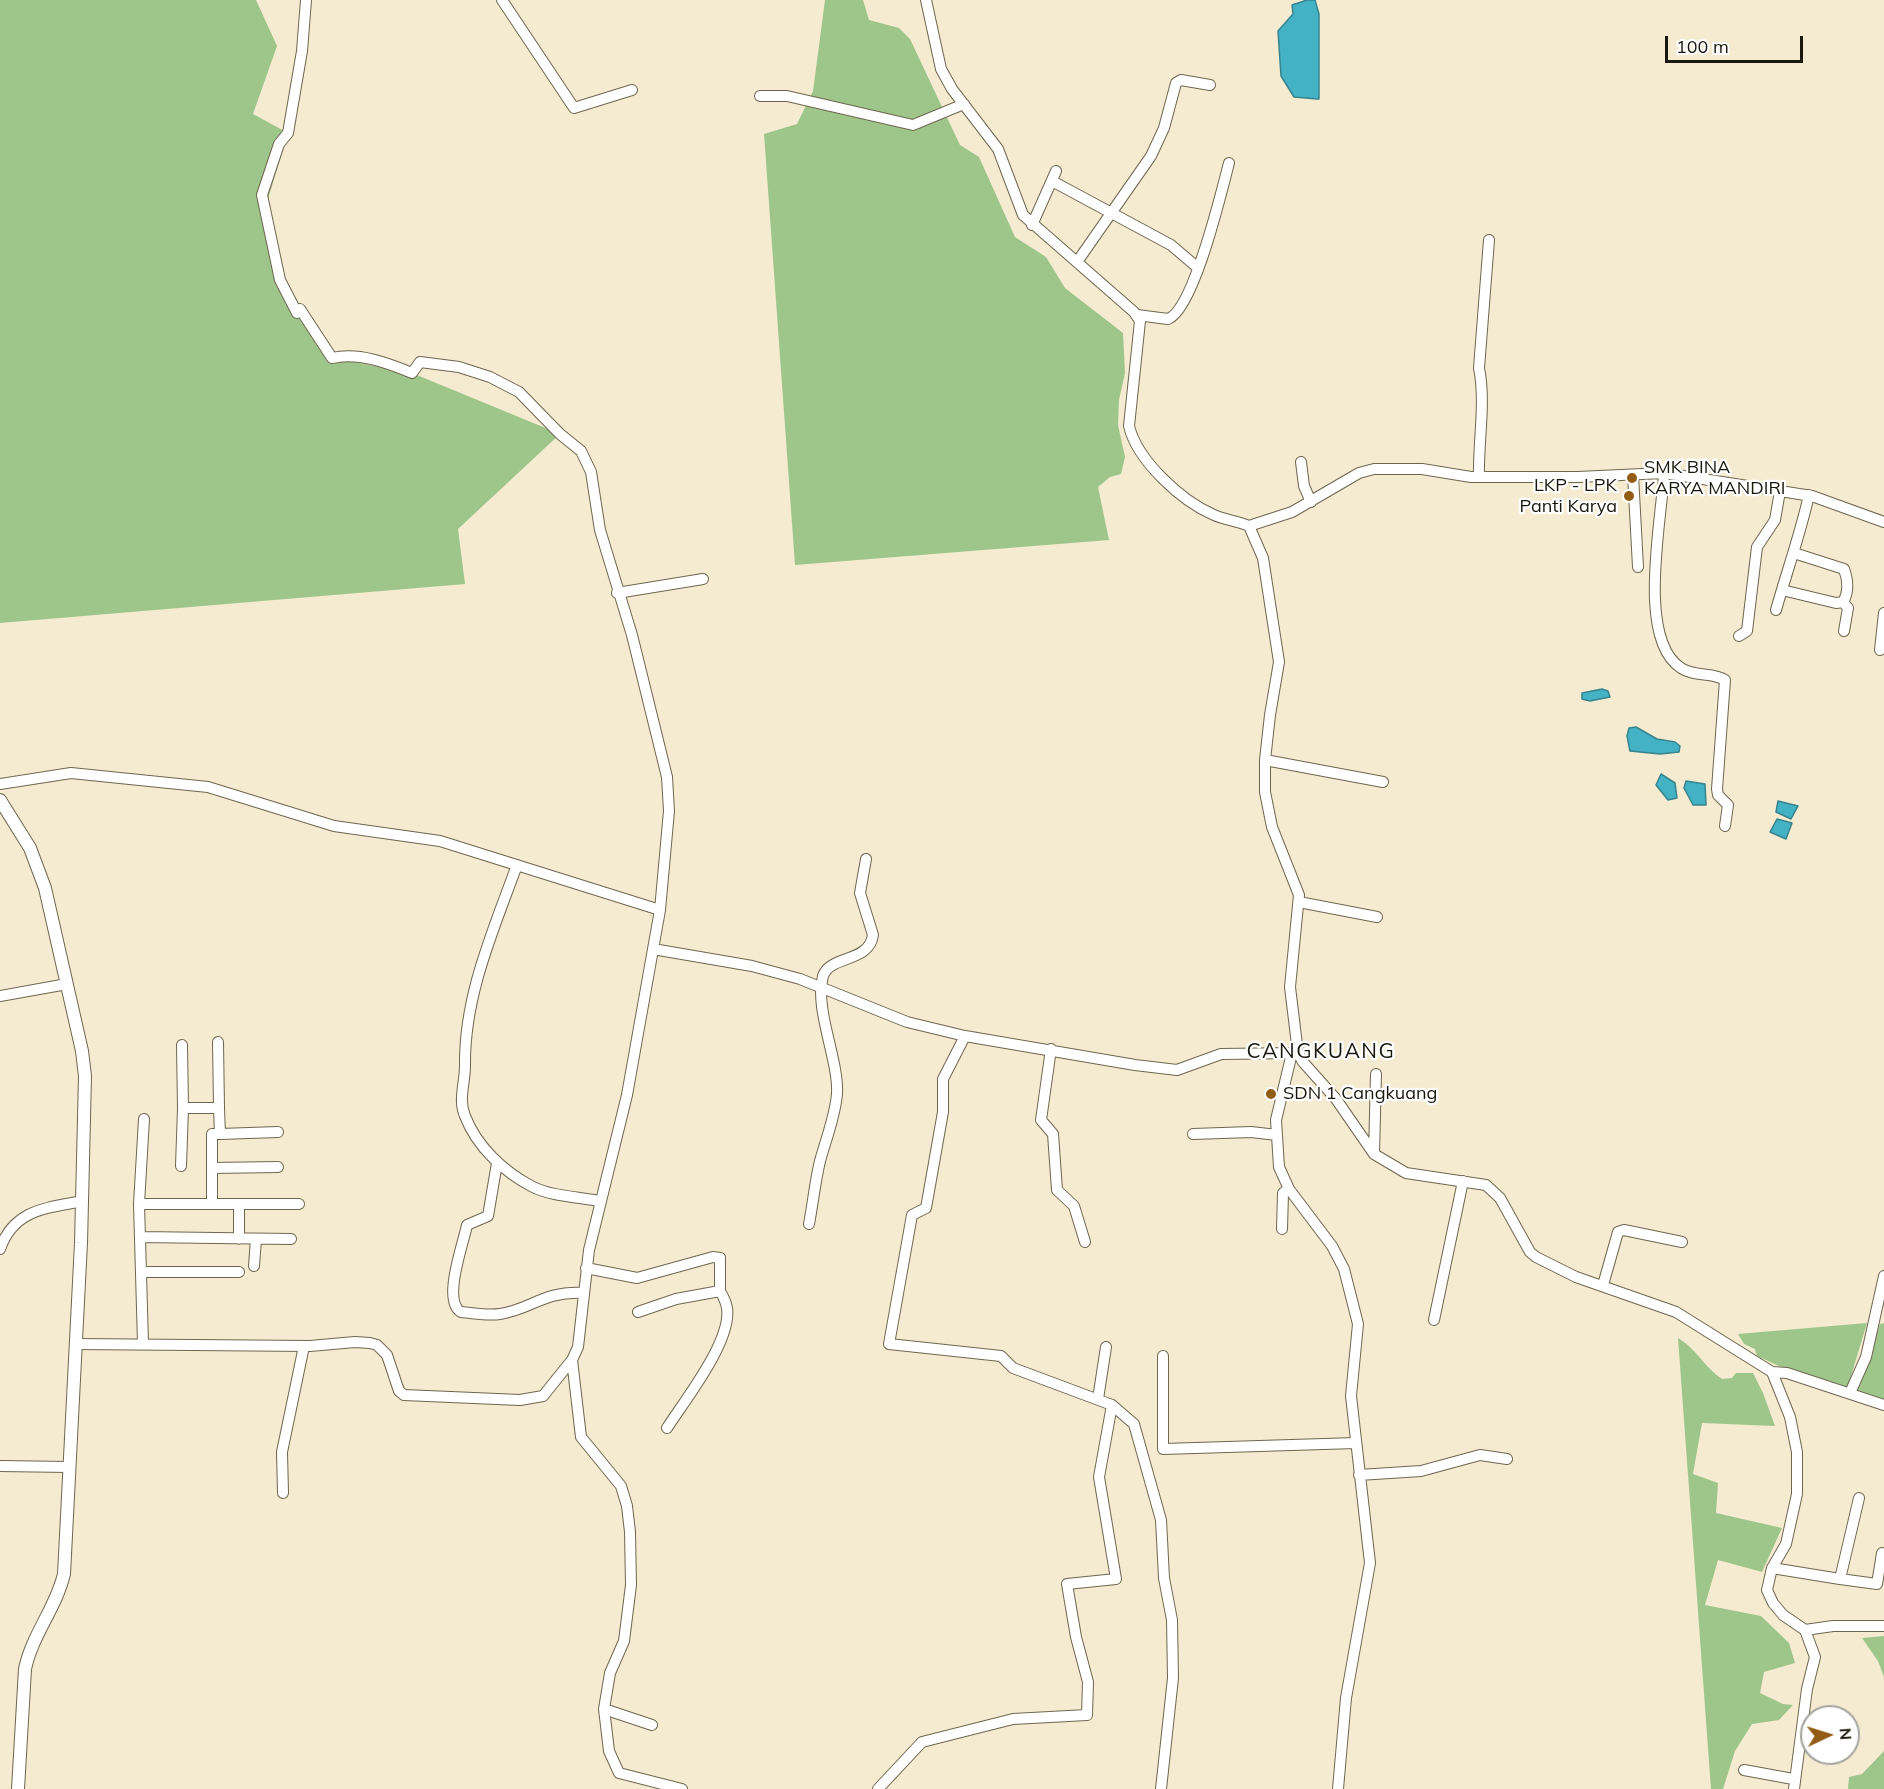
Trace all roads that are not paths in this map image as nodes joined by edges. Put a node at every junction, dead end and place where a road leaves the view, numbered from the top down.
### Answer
1 (306, 0) edge
2 (502, 0) edge
3 (926, 0) edge
4 (1210, 85) dead end
5 (632, 90) dead end
6 (760, 96) dead end
7 (963, 104) junction
8 (1229, 163) dead end
9 (1109, 213) junction
10 (1032, 225) junction
11 (1489, 240) dead end
12 (1077, 262) junction
13 (1198, 268) junction
14 (1137, 315) junction
15 (1301, 462) dead end
16 (1664, 473) junction
17 (1633, 475) junction
18 (1479, 477) junction
19 (1780, 491) junction
20 (1809, 495) junction
21 (1311, 502) junction
22 (1884, 522) edge
23 (1250, 526) junction
24 (1794, 553) junction
25 (1638, 567) dead end
26 (703, 579) dead end
27 (1782, 590) junction
28 (617, 593) junction
29 (1843, 602) junction
30 (1776, 610) dead end
31 (1884, 613) edge
32 (1844, 631) dead end
33 (1739, 636) dead end
34 (1877, 649) edge
35 (1265, 760) junction
36 (1383, 782) dead end
37 (0, 784) edge
38 (0, 800) edge
39 (1725, 826) dead end
40 (866, 859) dead end
41 (517, 865) junction
42 (1299, 902) junction
43 (660, 910) junction
44 (1377, 917) dead end
45 (653, 949) junction
46 (67, 984) junction
47 (823, 990) junction
48 (0, 996) edge
49 (965, 1036) junction
50 (218, 1042) dead end
51 (182, 1045) dead end
52 (1051, 1049) junction
53 (1295, 1053) junction
54 (1376, 1074) dead end
55 (183, 1108) junction
56 (219, 1108) junction
57 (144, 1119) dead end
58 (278, 1132) dead end
59 (220, 1134) junction
60 (1193, 1134) dead end
61 (1277, 1135) junction
62 (1374, 1154) junction
63 (497, 1163) junction
64 (181, 1166) dead end
65 (278, 1167) dead end
66 (213, 1168) junction
67 (1463, 1181) junction
68 (1289, 1189) junction
69 (82, 1201) junction
70 (600, 1201) junction
71 (140, 1204) junction
72 (212, 1204) junction
73 (239, 1204) junction
74 (299, 1204) dead end
75 (809, 1224) dead end
76 (1282, 1229) dead end
77 (140, 1237) junction
78 (240, 1239) junction
79 (256, 1239) junction
80 (291, 1239) dead end
81 (1085, 1242) dead end
82 (1682, 1242) dead end
83 (0, 1249) edge
84 (254, 1266) dead end
85 (586, 1268) junction
86 (142, 1272) junction
87 (239, 1272) dead end
88 (1884, 1276) edge
89 (1603, 1286) junction
90 (720, 1291) junction
91 (583, 1293) junction
92 (638, 1312) dead end
93 (1434, 1320) dead end
94 (143, 1343) junction
95 (76, 1344) junction
96 (304, 1346) junction
97 (1106, 1347) dead end
98 (1163, 1356) dead end
99 (572, 1360) junction
100 (1772, 1372) junction
101 (1850, 1393) junction
102 (1098, 1399) junction
103 (1112, 1405) junction
104 (1884, 1405) edge
105 (667, 1428) dead end
106 (1356, 1443) junction
107 (1507, 1459) dead end
108 (0, 1466) edge
109 (69, 1467) junction
110 (1359, 1475) junction
111 (283, 1493) dead end
112 (1859, 1498) dead end
113 (1882, 1553) dead end
114 (1772, 1568) junction
115 (1840, 1580) junction
116 (1884, 1626) edge
117 (1805, 1630) junction
118 (604, 1709) junction
119 (652, 1725) dead end
120 (1744, 1770) dead end
121 (1793, 1784) edge
122 (18, 1789) edge
123 (682, 1789) edge
124 (878, 1789) edge
125 (1161, 1789) edge
126 (1338, 1789) edge

1 - 28 street
2 - 5 street
3 - 7 street
4 - 9 street
6 - 7 street
7 - 10 street
8 - 13 street
9 - 10 street
9 - 12 street
9 - 13 street
10 - 12 street
11 - 18 street
12 - 14 street
13 - 14 street
14 - 23 street
15 - 21 street
16 - 17 street
16 - 19 street
16 - 39 street
17 - 18 street
17 - 25 street
18 - 21 street
19 - 20 street
19 - 33 street
20 - 22 street
20 - 24 street
21 - 23 street
23 - 35 street
24 - 27 street
24 - 29 street
26 - 28 street
27 - 29 street
27 - 30 street
28 - 43 street
29 - 32 street
31 - 34 street
35 - 36 street
35 - 42 street
37 - 41 street
38 - 46 main road
40 - 47 street
41 - 43 street
41 - 63 street
42 - 44 street
42 - 53 street
43 - 45 street
45 - 47 street
45 - 70 street
46 - 48 street
46 - 69 main road
47 - 49 street
47 - 75 street
49 - 52 street
49 - 102 street
50 - 56 street
51 - 55 street
52 - 53 street
52 - 81 street
53 - 61 street
53 - 62 street
54 - 62 street
55 - 56 street
55 - 64 street
56 - 59 street
57 - 71 street
58 - 59 street
59 - 66 street
60 - 61 street
61 - 68 street
62 - 67 street
63 - 70 street
63 - 91 street
65 - 66 street
66 - 72 street
67 - 89 street
67 - 93 street
68 - 76 street
68 - 106 street
69 - 83 street
69 - 95 main road
70 - 85 street
71 - 72 street
71 - 77 street
72 - 73 street
73 - 74 street
73 - 78 street
77 - 78 street
77 - 86 street
78 - 79 street
79 - 80 street
79 - 84 street
82 - 89 street
85 - 90 street
85 - 91 street
86 - 87 street
86 - 94 street
88 - 101 street
89 - 100 street
90 - 92 street
90 - 105 street
91 - 99 street
94 - 95 street
94 - 96 street
95 - 109 main road
96 - 99 street
96 - 111 street
97 - 102 street
98 - 106 street
99 - 118 street
100 - 101 street
100 - 114 street
101 - 104 street
102 - 103 street
103 - 124 street
103 - 125 street
106 - 110 street
107 - 110 street
108 - 109 street
109 - 122 main road
110 - 126 street
112 - 115 street
113 - 115 street
114 - 115 street
114 - 117 street
116 - 117 street
117 - 121 street
118 - 119 street
118 - 123 street
120 - 121 street

